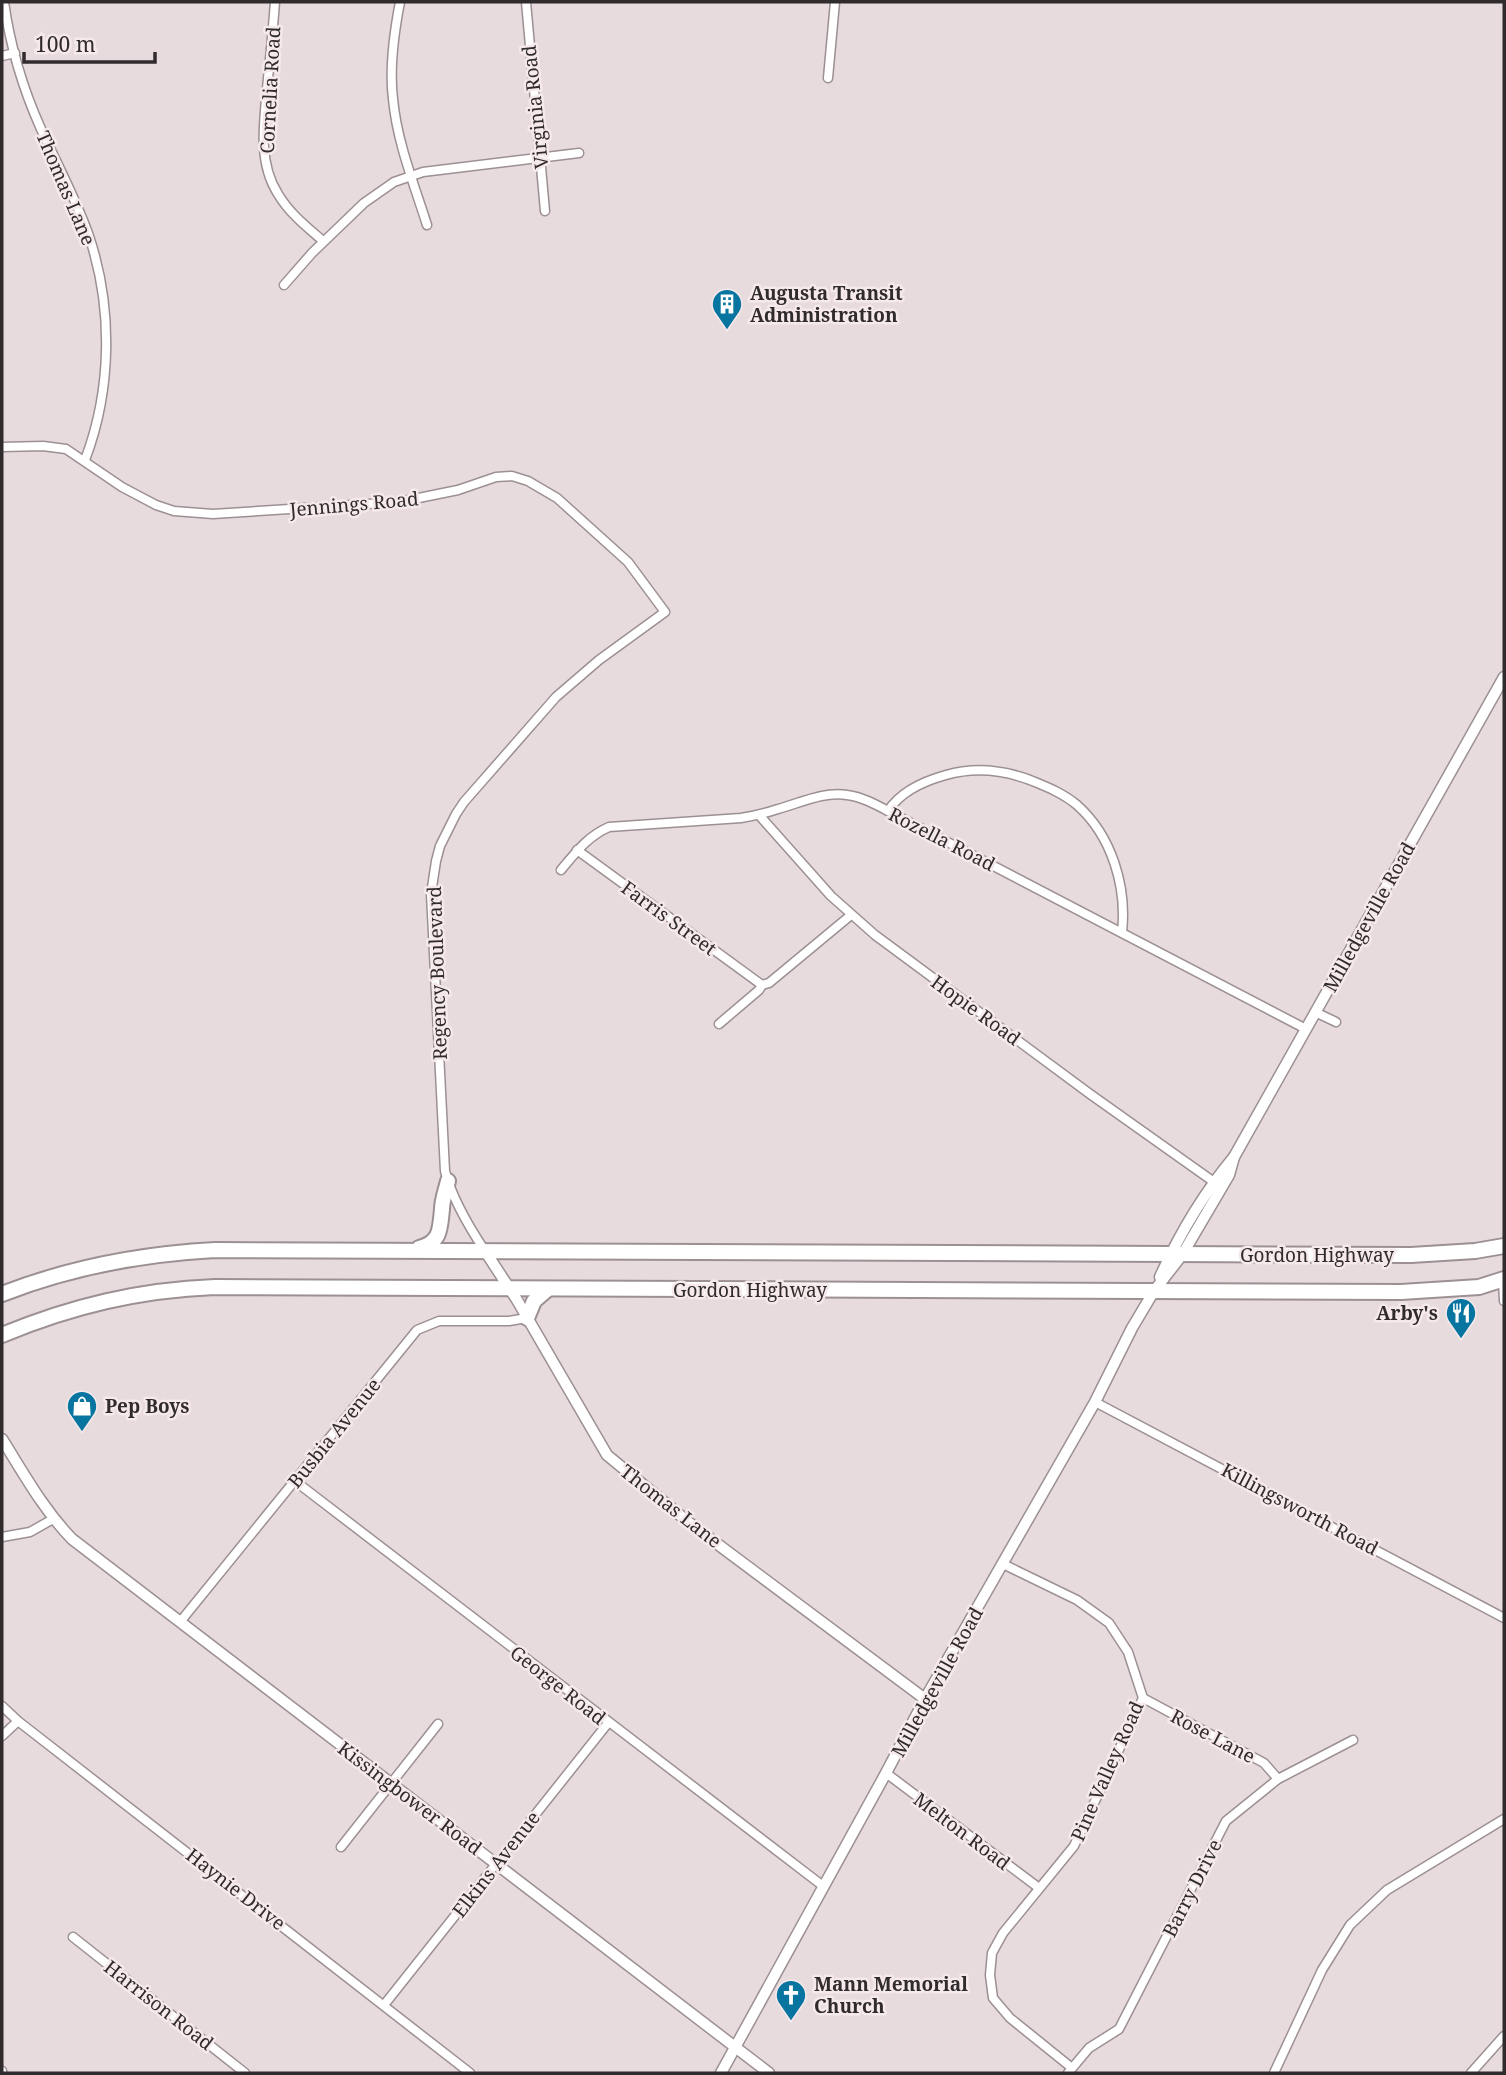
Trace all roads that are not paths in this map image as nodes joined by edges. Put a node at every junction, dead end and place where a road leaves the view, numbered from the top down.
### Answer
1 (4, 2) edge
2 (275, 2) edge
3 (400, 2) edge
4 (526, 2) edge
5 (836, 2) edge
6 (15, 54) junction
7 (2, 56) edge
8 (828, 78) dead end
9 (579, 153) dead end
10 (541, 157) junction
11 (412, 175) junction
12 (545, 212) dead end
13 (427, 225) dead end
14 (323, 242) junction
15 (284, 285) dead end
16 (2, 447) edge
17 (85, 460) junction
18 (665, 612) joint
19 (1504, 677) edge
20 (888, 811) junction
21 (759, 815) junction
22 (577, 850) junction
23 (561, 870) dead end
24 (850, 915) junction
25 (1122, 932) junction
26 (762, 985) junction
27 (1315, 1012) junction
28 (1336, 1022) dead end
29 (719, 1024) dead end
30 (1306, 1029) junction
31 (1234, 1157) junction
32 (448, 1181) junction
33 (1214, 1182) junction
34 (1504, 1246) edge
35 (407, 1250) junction
36 (485, 1251) junction
37 (1176, 1255) junction
38 (1504, 1280) edge
39 (510, 1288) junction
40 (548, 1289) junction
41 (1154, 1291) junction
42 (2, 1294) edge
43 (1504, 1301) edge
44 (527, 1318) junction
45 (2, 1335) edge
46 (1095, 1402) junction
47 (2, 1439) edge
48 (295, 1481) junction
49 (53, 1519) junction
50 (2, 1536) edge
51 (1003, 1564) junction
52 (1504, 1618) edge
53 (180, 1622) junction
54 (1143, 1698) junction
55 (925, 1699) junction
56 (2, 1706) edge
57 (18, 1721) junction
58 (608, 1723) junction
59 (438, 1724) dead end
60 (2, 1736) edge
61 (1353, 1740) dead end
62 (886, 1773) junction
63 (1279, 1779) junction
64 (390, 1783) junction
65 (1504, 1819) edge
66 (341, 1847) dead end
67 (496, 1864) junction
68 (823, 1886) junction
69 (1038, 1888) junction
70 (72, 1937) dead end
71 (384, 2006) junction
72 (1504, 2036) edge
73 (735, 2049) junction
74 (1070, 2071) edge
75 (245, 2073) edge
76 (470, 2073) edge
77 (721, 2073) edge
78 (769, 2073) edge
79 (1274, 2073) edge
80 (1471, 2073) edge

1 - 6 street, Thomas Lane
2 - 14 street, Cornelia Road
3 - 11 street
4 - 10 street, Virginia Road
5 - 8 street
6 - 7 street
6 - 17 street, Thomas Lane
9 - 10 street
10 - 11 street
10 - 12 street, Virginia Road
11 - 13 street
11 - 14 street
14 - 15 street
16 - 17 street, Jennings Road
17 - 18 street, Jennings Road
18 - 32 street, Regency Boulevard
19 - 27 street, Milledgeville Road
20 - 21 street, Rozella Road
20 - 25 street, Rozella Road
20 - 25 street
21 - 22 street, Rozella Road
21 - 24 street, Hopie Road
22 - 23 street, Rozella Road
22 - 26 street, Farris Street
24 - 26 street
24 - 33 street, Hopie Road
25 - 30 street, Rozella Road
26 - 29 street
27 - 28 street
27 - 30 street, Milledgeville Road
30 - 31 street, Milledgeville Road
31 - 33 street, Milledgeville Road
31 - 37 street, Milledgeville Road
32 - 35 highway
32 - 36 street, Regency Boulevard
33 - 37 street, Milledgeville Road
34 - 37 highway, Gordon Highway
35 - 36 highway, Gordon Highway
35 - 42 highway, Gordon Highway
36 - 37 highway, Gordon Highway
36 - 39 street, Thomas Lane
37 - 41 street, Milledgeville Road
38 - 41 highway, Gordon Highway
38 - 43 street
39 - 40 highway, Gordon Highway
39 - 44 street, Thomas Lane
39 - 45 highway, Gordon Highway
40 - 41 highway, Gordon Highway
40 - 44 highway
41 - 46 street, Milledgeville Road
44 - 48 street, Busbia Avenue
44 - 55 street, Thomas Lane
46 - 51 street, Milledgeville Road
46 - 52 street, Killingsworth Road
47 - 49 street, Kissingbower Road
48 - 53 street, Busbia Avenue
48 - 58 street, George Road
49 - 50 street
49 - 53 street, Kissingbower Road
51 - 54 street, Pine Valley Road
51 - 55 street, Milledgeville Road
53 - 64 street, Kissingbower Road
54 - 63 street, Rose Lane
54 - 69 street, Pine Valley Road
55 - 62 street, Milledgeville Road
56 - 57 street, Haynie Drive
57 - 60 street
57 - 71 street, Haynie Drive
58 - 67 street, Elkins Avenue
58 - 68 street, George Road
59 - 64 street
61 - 63 street, Barry Drive
62 - 68 street, Milledgeville Road
62 - 69 street, Melton Road
63 - 74 street, Barry Drive
64 - 66 street
64 - 67 street, Kissingbower Road
65 - 79 street
67 - 71 street, Elkins Avenue
67 - 73 street, Kissingbower Road
68 - 73 street, Milledgeville Road
69 - 74 street, Pine Valley Road
70 - 75 street, Harrison Road
71 - 76 street, Haynie Drive
72 - 80 street
73 - 77 street, Milledgeville Road
73 - 78 street, Kissingbower Road

